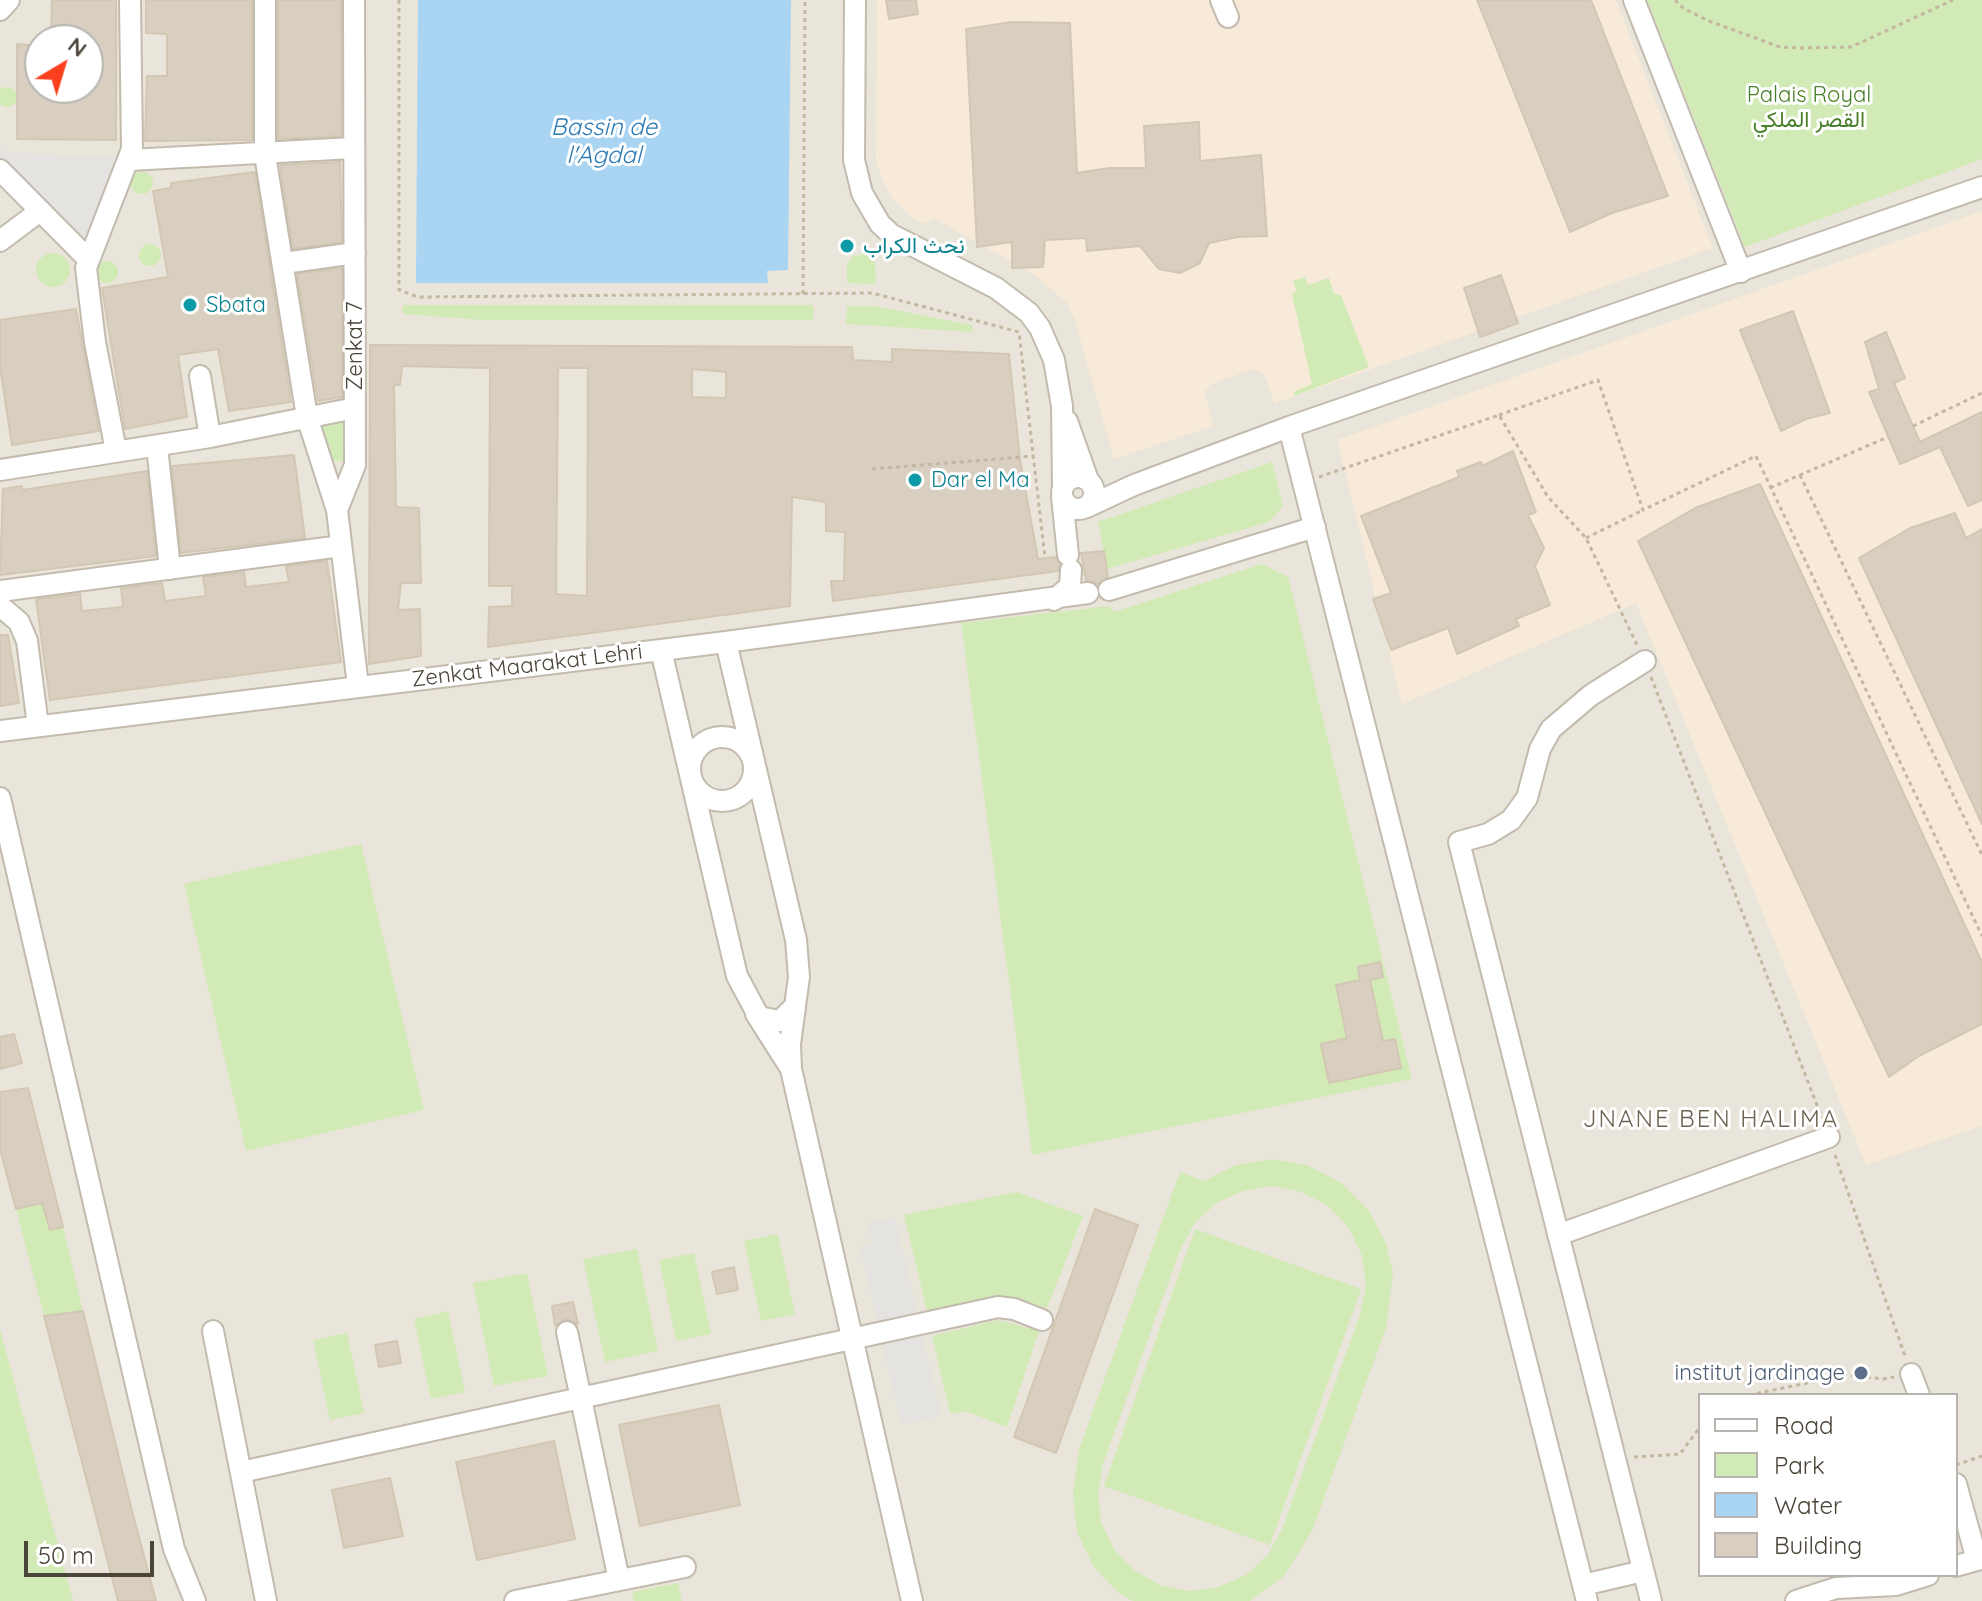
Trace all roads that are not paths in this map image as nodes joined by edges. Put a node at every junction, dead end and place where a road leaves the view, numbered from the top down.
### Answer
1 (9, 0) edge
2 (130, 0) edge
3 (265, 0) edge
4 (354, 0) edge
5 (855, 0) edge
6 (1634, 0) edge
7 (0, 10) edge
8 (353, 148) junction
9 (265, 155) junction
10 (129, 160) junction
11 (0, 170) edge
12 (1982, 187) edge
13 (40, 211) junction
14 (0, 241) edge
15 (355, 253) junction
16 (88, 259) junction
17 (284, 263) junction
18 (1741, 272) junction
19 (200, 376) dead end
20 (1062, 406) junction
21 (355, 408) junction
22 (307, 417) junction
23 (1289, 427) junction
24 (210, 437) junction
25 (157, 446) junction
26 (116, 451) junction
27 (0, 470) edge
28 (1090, 482) junction
29 (1134, 485) junction
30 (1062, 492) junction
31 (1087, 507) junction
32 (337, 510) junction
33 (1315, 527) junction
34 (341, 546) junction
35 (170, 569) junction
36 (1109, 590) dead end
37 (0, 591) edge
38 (1088, 593) dead end
39 (1054, 600) junction
40 (0, 606) edge
41 (726, 642) junction
42 (661, 650) junction
43 (1645, 661) road end
44 (358, 686) junction
45 (38, 726) junction
46 (0, 731) edge
47 (754, 762) junction
48 (691, 776) junction
49 (0, 798) edge
50 (795, 1006) junction
51 (754, 1011) junction
52 (791, 1069) junction
53 (1829, 1137) road end
54 (1558, 1235) junction
55 (1042, 1320) dead end
56 (213, 1331) dead end
57 (567, 1332) dead end
58 (852, 1339) junction
59 (1911, 1374) road end
60 (1918, 1393) edge
61 (581, 1398) junction
62 (241, 1472) junction
63 (1958, 1491) edge
64 (1958, 1565) edge
65 (685, 1567) dead end
66 (1643, 1571) junction
67 (1922, 1577) edge
68 (619, 1580) junction
69 (1585, 1593) edge
70 (191, 1598) edge
71 (266, 1601) edge
72 (515, 1601) edge
73 (912, 1601) edge
74 (1651, 1601) edge
75 (1796, 1601) edge

1 - 7 street
2 - 10 street
3 - 9 street
4 - 8 street, Zenkat 7
5 - 20 street
6 - 18 street
8 - 9 street
8 - 15 street, Zenkat 7
9 - 10 street
9 - 17 street
10 - 16 street
11 - 13 street
12 - 18 street
13 - 14 street
13 - 16 street
15 - 17 street
15 - 21 street, Zenkat 7
16 - 26 street
17 - 22 street
18 - 23 street
19 - 24 street
20 - 28 street
20 - 30 street
21 - 22 street
21 - 32 street, Zenkat 7
22 - 24 street
22 - 32 street
23 - 29 street
23 - 33 street
24 - 25 street
25 - 26 street
25 - 35 street
26 - 27 street
28 - 29 street
28 - 30 street
28 - 31 street
29 - 31 street
30 - 31 street
30 - 39 street
32 - 34 street, Zenkat 7
33 - 36 street
33 - 69 street
34 - 35 street
34 - 44 street, Zenkat 7
35 - 37 street
38 - 39 street, Zenkat Maarakat Lehri
39 - 41 street, Zenkat Maarakat Lehri
40 - 45 street
41 - 42 street, Zenkat Maarakat Lehri
41 - 47 street
42 - 44 street, Zenkat Maarakat Lehri
42 - 48 street
43 - 54 street
44 - 45 street, Zenkat Maarakat Lehri
45 - 46 street, Zenkat Maarakat Lehri
47 - 48 street
47 - 48 street
47 - 50 street
48 - 51 street
49 - 70 street
50 - 51 street
50 - 52 street
51 - 52 street
52 - 58 street
53 - 54 street
54 - 66 street
55 - 58 street
56 - 62 street
57 - 61 street
58 - 61 street
58 - 73 street
59 - 60 street
61 - 62 street
61 - 68 street
62 - 71 street
63 - 64 street
65 - 68 street
66 - 69 street
66 - 74 street
67 - 75 street
68 - 72 street

